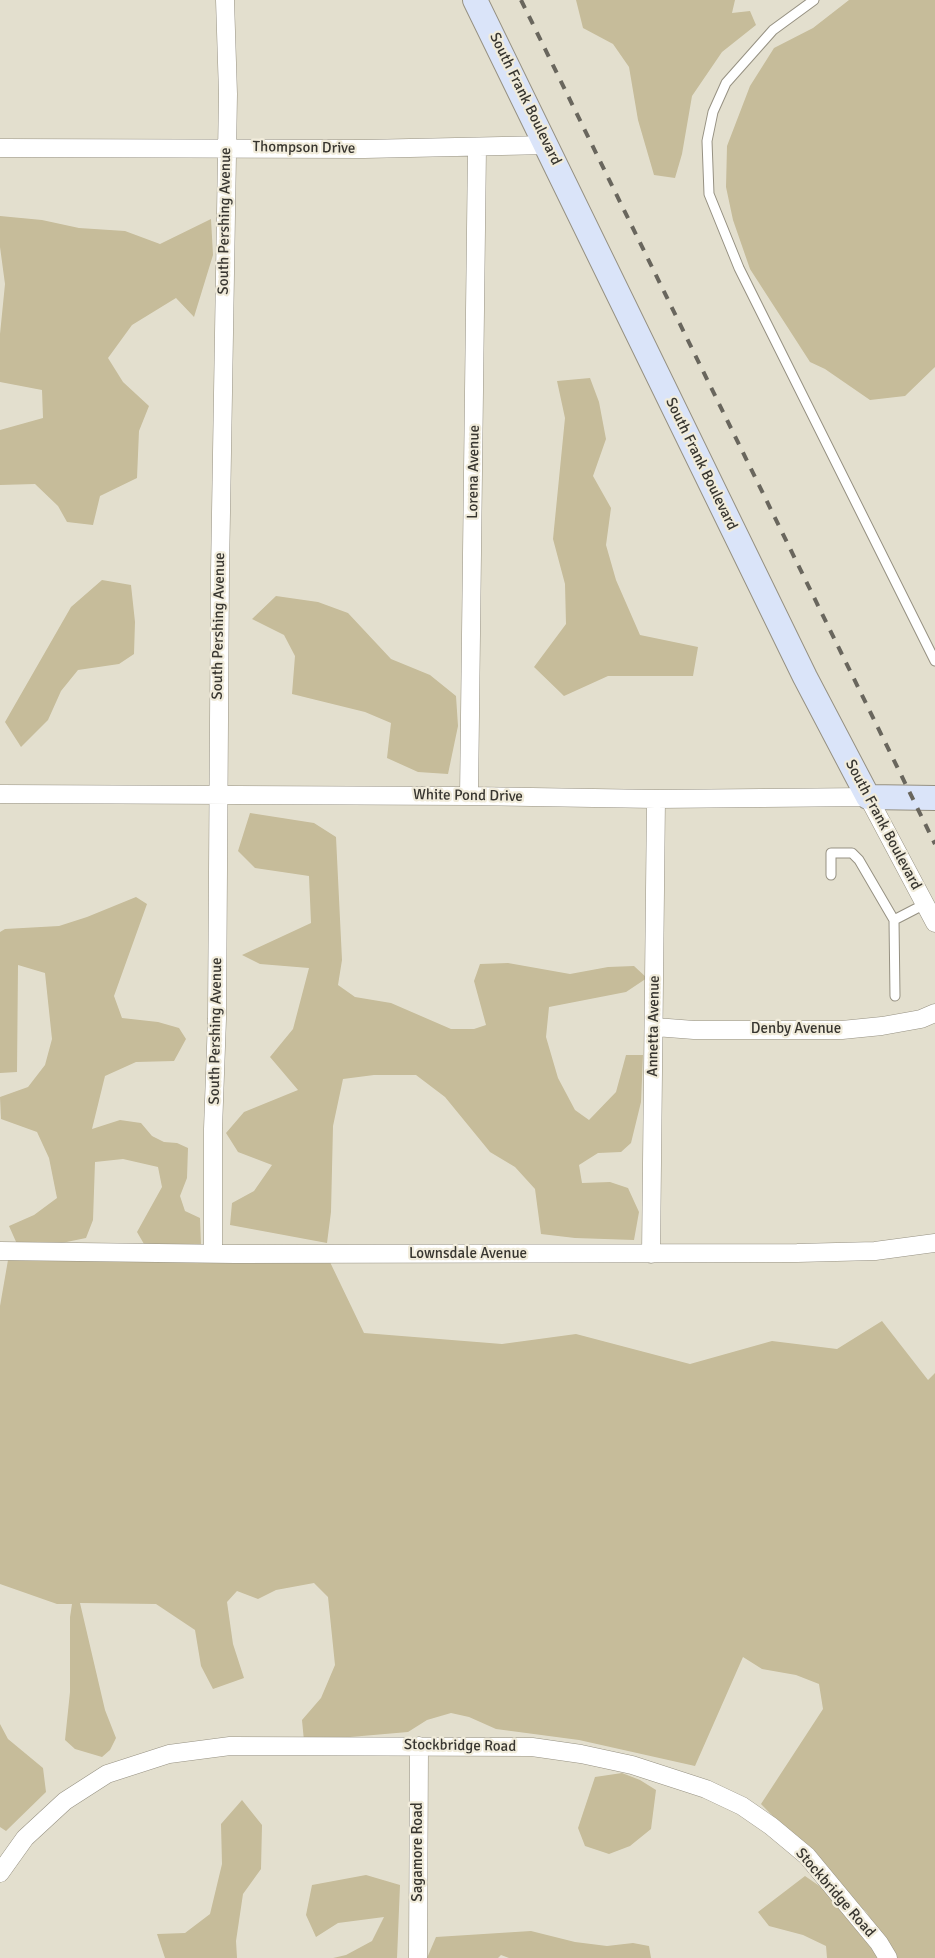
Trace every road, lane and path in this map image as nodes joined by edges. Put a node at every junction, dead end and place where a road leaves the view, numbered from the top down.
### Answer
1 (225, 0) edge
2 (475, 0) edge
3 (814, 0) edge
4 (548, 145) junction
5 (0, 148) edge
6 (227, 148) junction
7 (476, 148) junction
8 (935, 661) edge
9 (0, 794) edge
10 (218, 796) junction
11 (469, 796) junction
12 (868, 797) junction
13 (935, 798) edge
14 (656, 799) junction
15 (831, 875) dead end
16 (925, 904) junction
17 (894, 920) junction
18 (935, 923) edge
19 (895, 996) dead end
20 (935, 1013) edge
21 (655, 1027) junction
22 (935, 1243) edge
23 (0, 1251) edge
24 (213, 1253) junction
25 (651, 1254) junction
26 (419, 1746) junction
27 (0, 1873) edge
28 (418, 1958) edge
29 (888, 1958) edge

1 - 6 street, South Pershing Avenue
2 - 4 street, South Frank Boulevard
3 - 8 lane
4 - 7 street, Thompson Drive
4 - 12 street, South Frank Boulevard
5 - 6 street, Thompson Drive
6 - 7 street, Thompson Drive
6 - 10 street, South Pershing Avenue
7 - 11 street, Lorena Avenue
9 - 10 street, White Pond Drive
10 - 11 street, White Pond Drive
10 - 24 street, South Pershing Avenue
11 - 14 street, White Pond Drive
12 - 13 street, White Pond Drive
12 - 14 street, White Pond Drive
12 - 16 street, South Frank Boulevard
14 - 21 street, Annetta Avenue
15 - 17 lane
16 - 17 lane
16 - 18 street, South Frank Boulevard
17 - 19 lane
20 - 21 street, Denby Avenue
21 - 25 street, Annetta Avenue
22 - 25 street, Lownsdale Avenue
23 - 24 street, Lownsdale Avenue
24 - 25 street, Lownsdale Avenue
26 - 27 street, Stockbridge Road
26 - 28 street, Sagamore Road
26 - 29 street, Stockbridge Road

